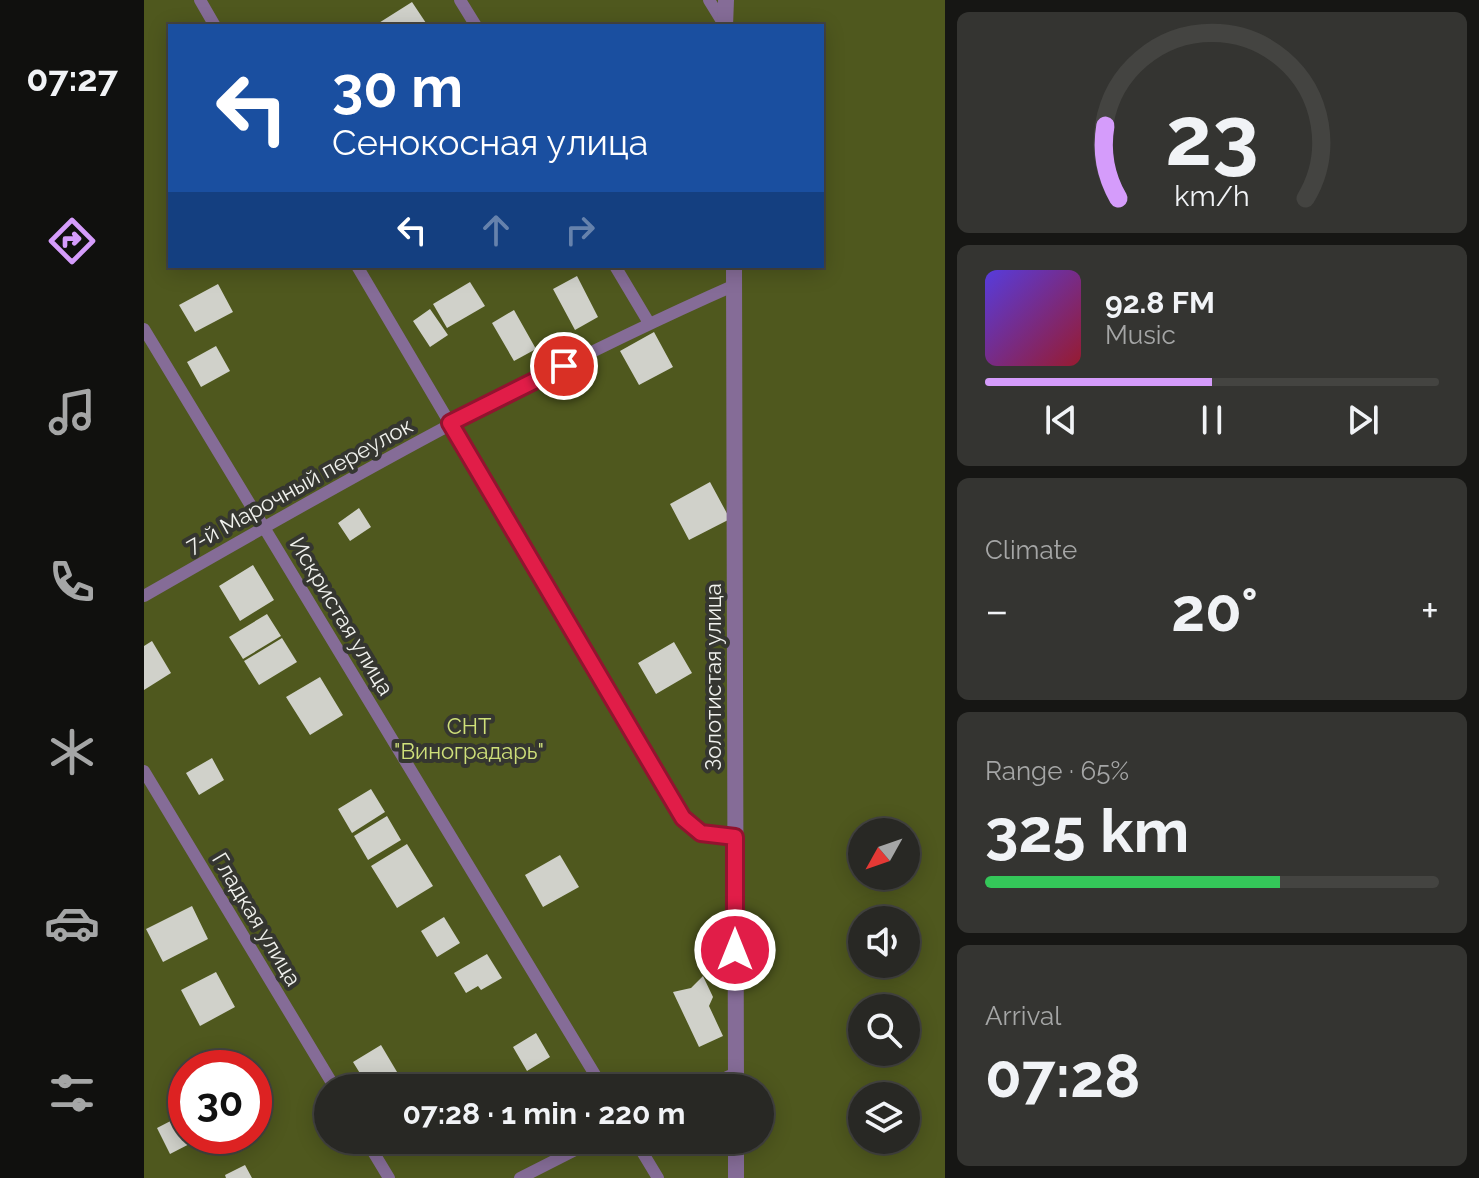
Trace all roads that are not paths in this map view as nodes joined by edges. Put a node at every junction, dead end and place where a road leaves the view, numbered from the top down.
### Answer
1 (200, 0) edge
2 (460, 0) edge
3 (709, 0) edge
4 (726, 0) edge
5 (214, 24) edge
6 (475, 24) edge
7 (724, 24) edge
8 (725, 24) edge
9 (358, 268) edge
10 (616, 268) edge
11 (734, 268) edge
12 (735, 285) junction
13 (649, 323) junction
14 (144, 329) edge
15 (450, 423) junction
16 (265, 527) junction
17 (144, 596) edge
18 (144, 771) edge
19 (735, 837) junction
20 (327, 1074) edge
21 (595, 1074) edge
22 (736, 1074) edge
23 (374, 1154) edge
24 (567, 1154) edge
25 (643, 1154) edge
26 (736, 1154) edge
27 (389, 1178) edge
28 (520, 1178) edge
29 (658, 1178) edge
30 (736, 1178) edge

1 - 5 lane
2 - 6 lane
3 - 7 lane
4 - 8 street
9 - 15 lane
10 - 13 lane
11 - 12 street, Золотистая улица
12 - 13 lane, 7-й Марочный переулок
12 - 19 street, Золотистая улица
13 - 15 lane, 7-й Марочный переулок
14 - 16 lane, Искристая улица
15 - 16 lane, 7-й Марочный переулок
15 - 19 lane
16 - 17 lane, 7-й Марочный переулок
16 - 21 lane, Искристая улица
18 - 20 lane, Гладкая улица
19 - 22 street, Золотистая улица
23 - 27 lane
24 - 28 lane
25 - 29 lane
26 - 30 street

